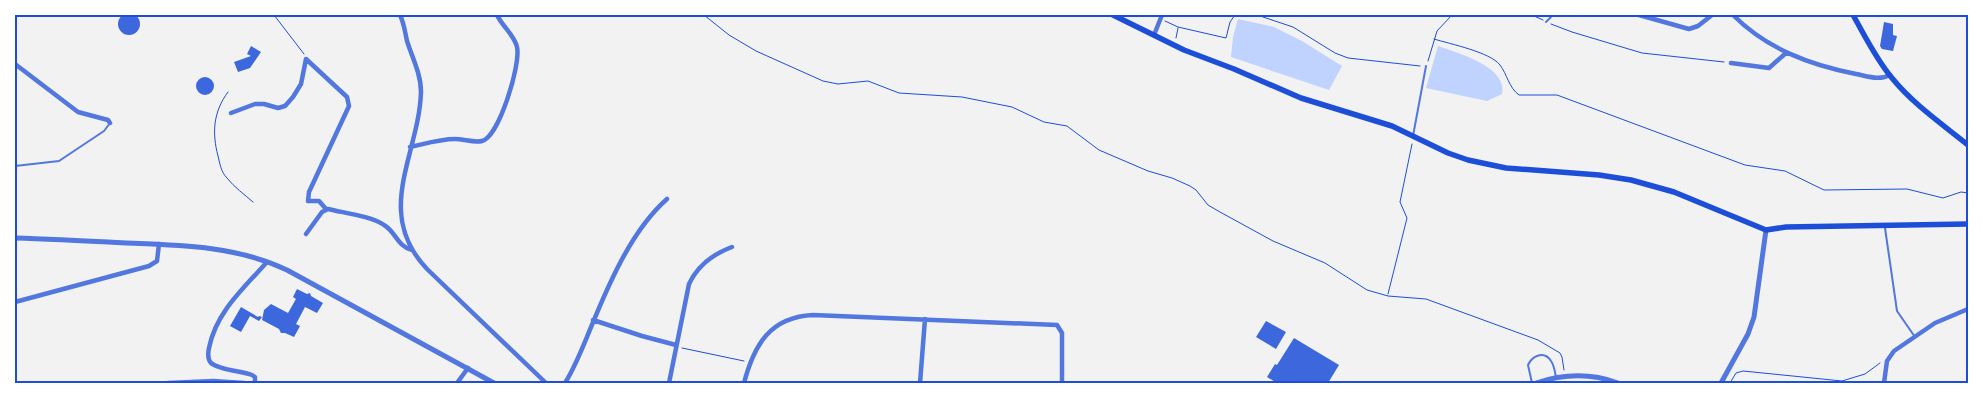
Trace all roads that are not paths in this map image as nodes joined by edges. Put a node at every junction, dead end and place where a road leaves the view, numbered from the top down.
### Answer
1 (400, 15) edge
2 (497, 15) edge
3 (1113, 15) edge
4 (1553, 15) edge
5 (1639, 15) edge
6 (1712, 15) edge
7 (1733, 15) edge
8 (1853, 15) edge
9 (1161, 17) edge
10 (1546, 22) road end
11 (1154, 35) junction
12 (1786, 53) junction
13 (1731, 63) road end
14 (15, 64) edge
15 (1426, 66) road end
16 (1890, 76) junction
17 (231, 113) dead end
18 (110, 123) joint
19 (1413, 136) junction
20 (1968, 145) edge
21 (410, 147) junction
22 (15, 166) edge
23 (667, 199) dead end
24 (326, 209) junction
25 (1884, 224) junction
26 (1968, 224) edge
27 (644, 226) junction
28 (1766, 230) junction
29 (650, 231) dead end
30 (306, 234) dead end
31 (15, 238) edge
32 (159, 244) junction
33 (732, 246) dead end
34 (412, 250) junction
35 (267, 262) junction
36 (15, 302) edge
37 (1968, 309) edge
38 (925, 319) junction
39 (594, 320) junction
40 (1915, 337) junction
41 (676, 345) junction
42 (468, 368) junction
43 (1556, 377) junction
44 (168, 383) edge
45 (244, 383) edge
46 (256, 383) edge
47 (457, 383) edge
48 (494, 383) edge
49 (546, 383) edge
50 (565, 383) edge
51 (668, 383) edge
52 (744, 383) edge
53 (920, 383) edge
54 (1062, 383) edge
55 (1532, 383) edge
56 (1536, 383) edge
57 (1618, 383) edge
58 (1721, 383) edge
59 (1884, 383) edge

1 - 21 street
2 - 21 street
3 - 11 main road
4 - 10 lane
5 - 6 street
7 - 12 street
8 - 16 main road
9 - 11 street
11 - 19 main road
12 - 13 street
12 - 16 street
14 - 18 street
15 - 19 lane
16 - 20 main road
17 - 24 street
18 - 22 lane
19 - 28 main road
21 - 34 street
23 - 27 street
24 - 30 street
24 - 34 street
25 - 26 main road
25 - 28 main road
25 - 40 lane
27 - 29 street
27 - 39 street
28 - 58 street
31 - 32 street
32 - 35 street
32 - 36 street
33 - 41 street
34 - 49 street
35 - 42 street
35 - 46 street
37 - 40 street
38 - 52 street
38 - 53 street
38 - 54 street
39 - 41 street
39 - 50 street
40 - 59 street
41 - 51 street
42 - 47 street
42 - 48 street
43 - 55 lane
43 - 56 street
43 - 57 street
44 - 45 street

